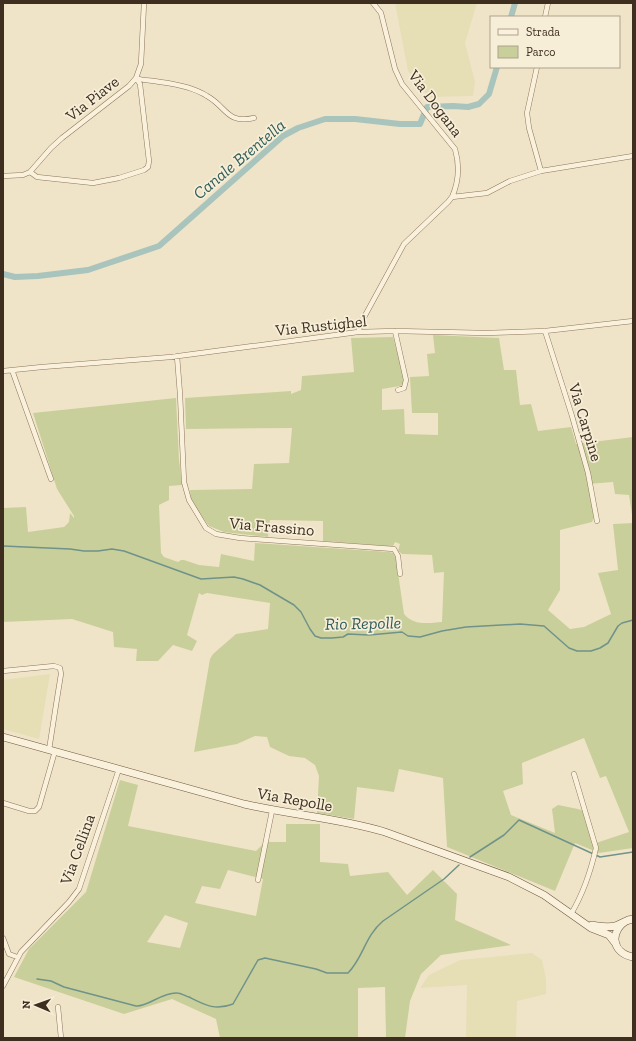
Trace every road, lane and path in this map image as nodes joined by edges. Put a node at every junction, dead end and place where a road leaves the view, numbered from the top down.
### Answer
1 (144, 3) edge
2 (373, 3) edge
3 (548, 3) edge
4 (545, 16) edge
5 (537, 68) edge
6 (136, 78) junction
7 (254, 118) dead end
8 (633, 156) edge
9 (542, 171) junction
10 (30, 172) junction
11 (3, 176) edge
12 (452, 197) junction
13 (633, 321) edge
14 (395, 331) junction
15 (545, 331) junction
16 (358, 332) junction
17 (176, 356) junction
18 (12, 370) junction
19 (3, 371) edge
20 (398, 390) dead end
21 (51, 479) dead end
22 (597, 521) dead end
23 (400, 574) dead end
24 (3, 671) edge
25 (3, 737) edge
26 (52, 750) junction
27 (118, 769) junction
28 (574, 774) dead end
29 (3, 803) edge
30 (272, 811) junction
31 (258, 880) dead end
32 (571, 914) junction
33 (630, 919) edge
34 (585, 924) junction
35 (3, 938) edge
36 (616, 944) junction
37 (3, 954) edge
38 (9, 954) junction
39 (17, 957) junction
40 (633, 957) edge
41 (3, 986) edge
42 (58, 1007) dead end
43 (62, 1038) edge

1 - 6 street, Via Piave
2 - 12 street, Via Dogana
3 - 4 street
5 - 9 street
6 - 7 street
6 - 10 street, Via Piave
6 - 10 street
8 - 9 street
9 - 12 street
10 - 11 street
12 - 16 street
13 - 15 street, Via Rustighel
14 - 15 street, Via Rustighel
14 - 16 street, Via Rustighel
14 - 20 street
15 - 22 street, Via Carpine
16 - 17 street, Via Rustighel
17 - 18 street, Via Rustighel
17 - 23 street, Via Frassino
18 - 19 street, Via Rustighel
18 - 21 street
24 - 26 street
25 - 26 street, Via Repolle
26 - 27 street, Via Repolle
26 - 29 street
27 - 30 street, Via Repolle
27 - 39 street, Via Cellina
28 - 32 street
30 - 31 street
30 - 32 street, Via Repolle
32 - 34 street, Via Repolle
33 - 34 street, Via Repolle
33 - 36 street, Via Repolle
34 - 36 street, Via Repolle
35 - 38 street
36 - 40 street, Via Repolle
37 - 38 street
38 - 39 street
39 - 41 street, Via Cellina
42 - 43 street

